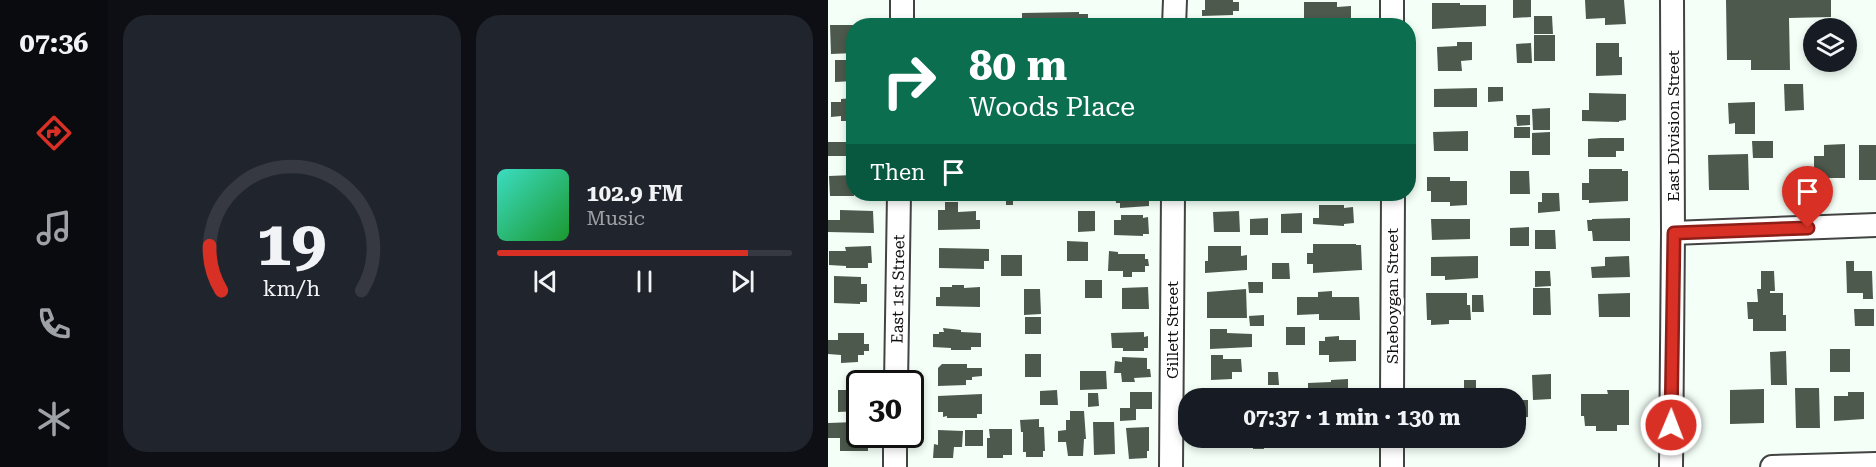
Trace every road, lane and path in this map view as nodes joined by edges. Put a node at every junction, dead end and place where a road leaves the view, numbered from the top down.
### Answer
1 (902, 0) edge
2 (1174, 0) edge
3 (1392, 0) edge
4 (1672, 0) edge
5 (902, 18) edge
6 (1174, 18) edge
7 (1392, 18) edge
8 (899, 201) edge
9 (1173, 201) edge
10 (1393, 201) edge
11 (1876, 225) edge
12 (1674, 233) junction
13 (896, 370) edge
14 (1392, 388) edge
15 (895, 448) edge
16 (1392, 448) edge
17 (1876, 464) edge
18 (895, 467) edge
19 (1171, 467) edge
20 (1392, 467) edge
21 (1671, 467) edge
22 (1772, 467) edge

1 - 5 street
2 - 6 street
3 - 7 street
4 - 12 street, East Division Street
8 - 13 street, East 1st Street
9 - 19 street, Gillett Street
10 - 14 street, Sheboygan Street
11 - 12 street
12 - 21 street, East Division Street
15 - 18 street
16 - 20 street
17 - 22 street

